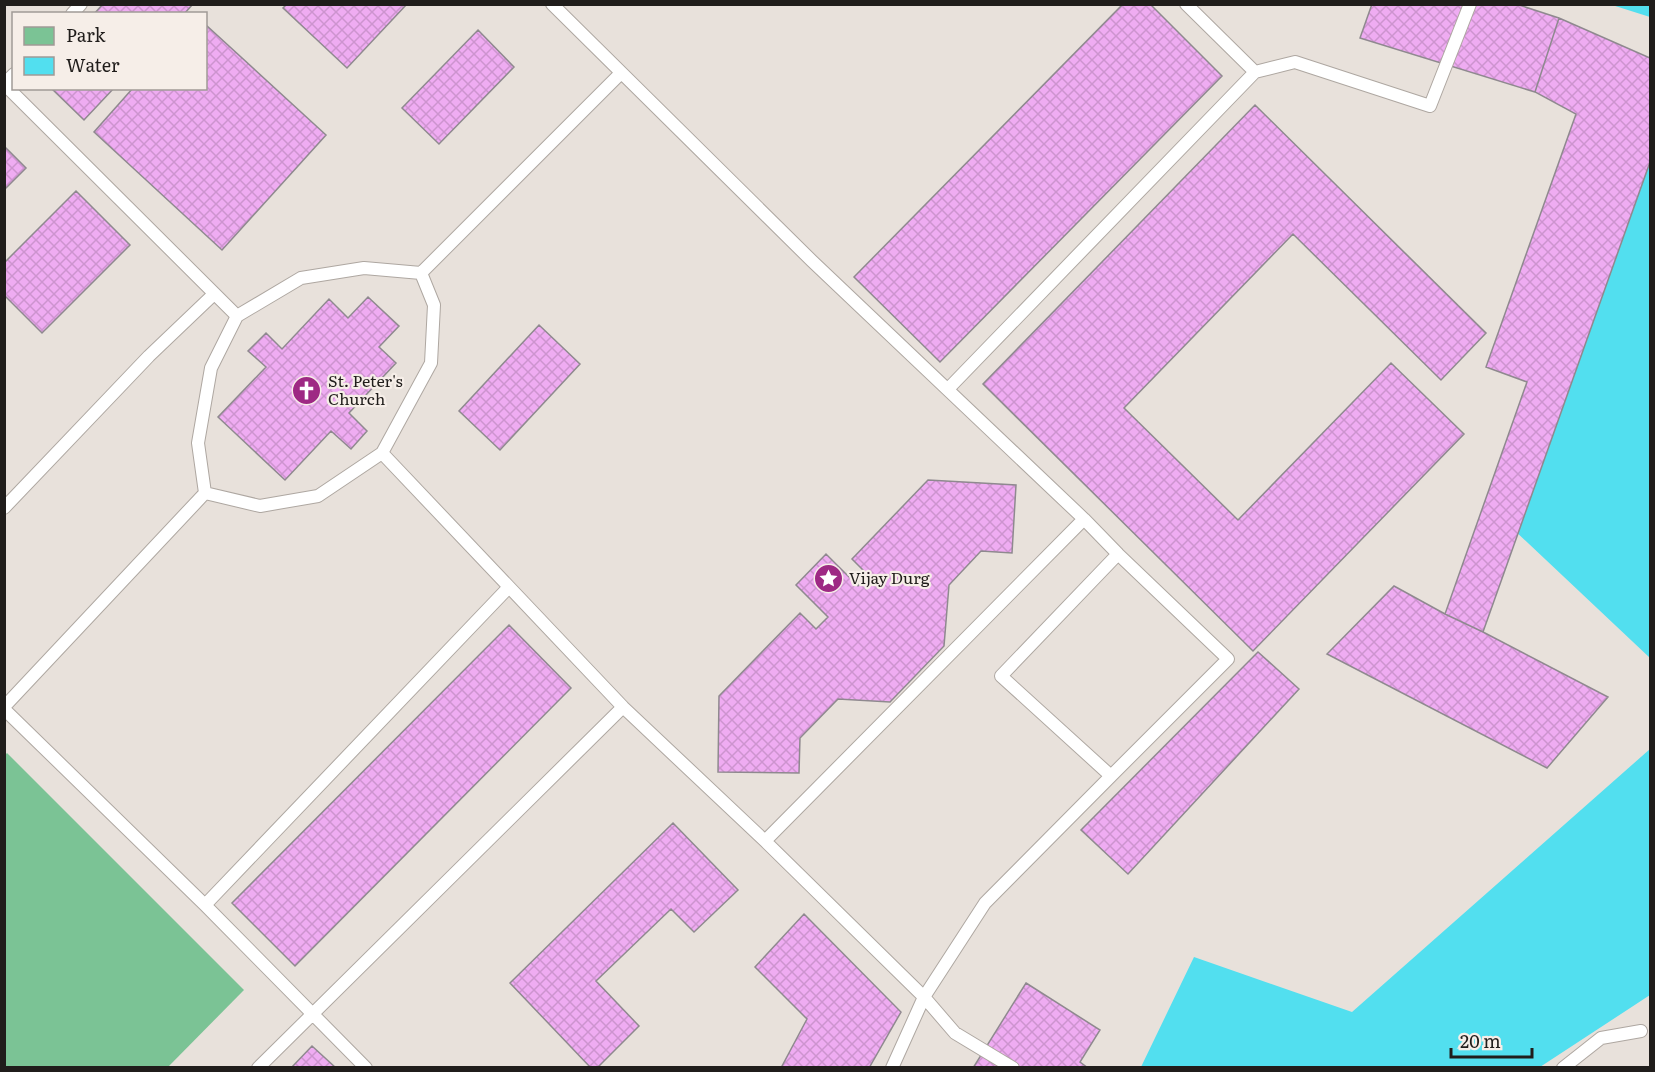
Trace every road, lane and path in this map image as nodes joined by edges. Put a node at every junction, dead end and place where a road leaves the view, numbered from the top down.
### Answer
1 (552, 4) edge
2 (1186, 4) edge
3 (1470, 4) edge
4 (1255, 72) junction
5 (621, 73) junction
6 (12, 76) edge
7 (421, 273) junction
8 (214, 294) junction
9 (237, 316) junction
10 (948, 389) junction
11 (382, 453) junction
12 (205, 493) junction
13 (4, 508) edge
14 (1084, 519) junction
15 (1118, 554) junction
16 (509, 587) junction
17 (623, 707) junction
18 (4, 708) edge
19 (1111, 776) junction
20 (765, 841) junction
21 (205, 905) junction
22 (924, 997) junction
23 (313, 1013) junction
24 (1641, 1031) dead end
25 (258, 1068) edge
26 (366, 1068) edge
27 (892, 1068) edge
28 (1013, 1068) edge
29 (1563, 1068) edge

1 - 5 lane
2 - 4 lane
3 - 4 lane
4 - 10 lane
5 - 7 lane
5 - 10 lane
6 - 8 lane
7 - 9 lane
7 - 11 lane
8 - 9 lane
8 - 13 lane
9 - 12 lane
10 - 14 lane
11 - 12 lane
11 - 16 lane
12 - 18 lane
14 - 15 lane
14 - 20 lane
15 - 19 lane
15 - 19 lane
16 - 17 lane
16 - 21 lane
17 - 20 lane
17 - 23 lane
18 - 21 lane
19 - 22 lane
20 - 22 lane
21 - 23 lane
22 - 27 lane
22 - 28 lane
23 - 25 lane
23 - 26 lane
24 - 29 lane

